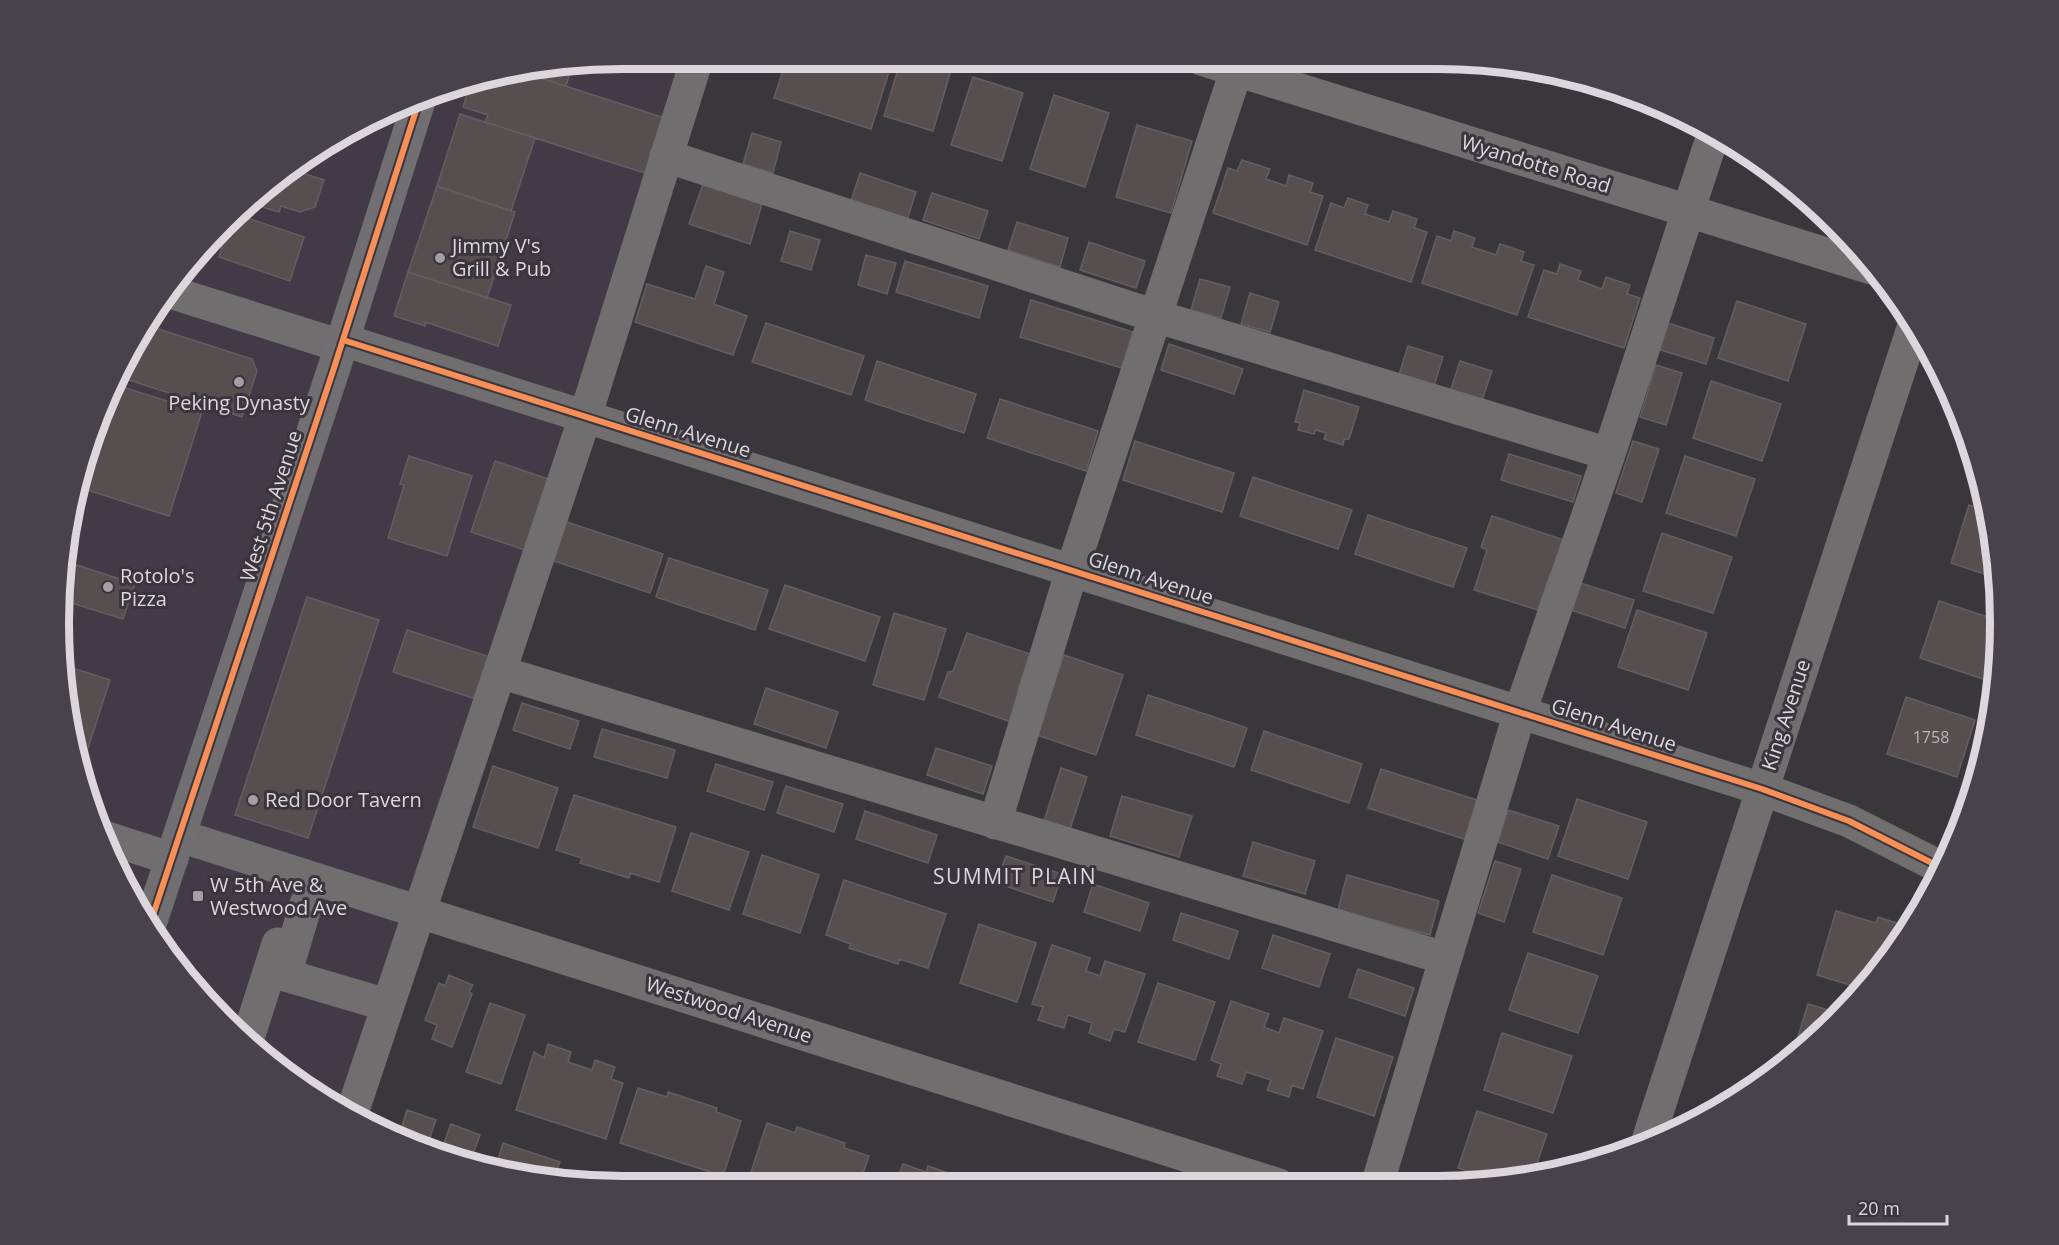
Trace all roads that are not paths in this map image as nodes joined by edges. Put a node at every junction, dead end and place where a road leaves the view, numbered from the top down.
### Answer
1 (694, 69) edge
2 (1237, 69) edge
3 (1250, 69) edge
4 (416, 109) edge
5 (1711, 142) edge
6 (666, 156) junction
7 (1689, 212) junction
8 (1858, 264) edge
9 (177, 294) edge
10 (1155, 316) junction
11 (1910, 337) edge
12 (342, 343) junction
13 (585, 417) junction
14 (1609, 454) junction
15 (1072, 570) junction
16 (500, 672) junction
17 (1520, 712) junction
18 (1762, 789) junction
19 (995, 823) junction
20 (113, 839) edge
21 (176, 848) junction
22 (1934, 864) edge
23 (420, 912) junction
24 (153, 915) edge
25 (1444, 958) junction
26 (387, 1005) junction
27 (250, 1032) edge
28 (354, 1106) edge
29 (1650, 1133) edge
30 (1251, 1176) edge
31 (1380, 1176) edge

1 - 6 street
2 - 10 street
3 - 7 street, Wyandotte Road
4 - 12 main road, West 5th Avenue
5 - 7 street
6 - 10 street
6 - 13 street
7 - 8 street, Wyandotte Road
7 - 14 street
9 - 12 street, Glenn Avenue
10 - 14 street
10 - 15 street
11 - 18 street, King Avenue
12 - 13 street, Glenn Avenue
12 - 21 main road, West 5th Avenue
13 - 15 street, Glenn Avenue
13 - 16 street
14 - 17 street
15 - 17 street, Glenn Avenue
15 - 19 street
16 - 19 street
16 - 23 street
17 - 18 street, Glenn Avenue
17 - 25 street
18 - 22 street, Glenn Avenue
18 - 29 street, King Avenue
19 - 25 street
20 - 21 street, Westwood Avenue
21 - 23 street, Westwood Avenue
21 - 24 main road, West 5th Avenue
23 - 26 street
23 - 30 street, Westwood Avenue
25 - 31 street
26 - 27 street
26 - 28 street

